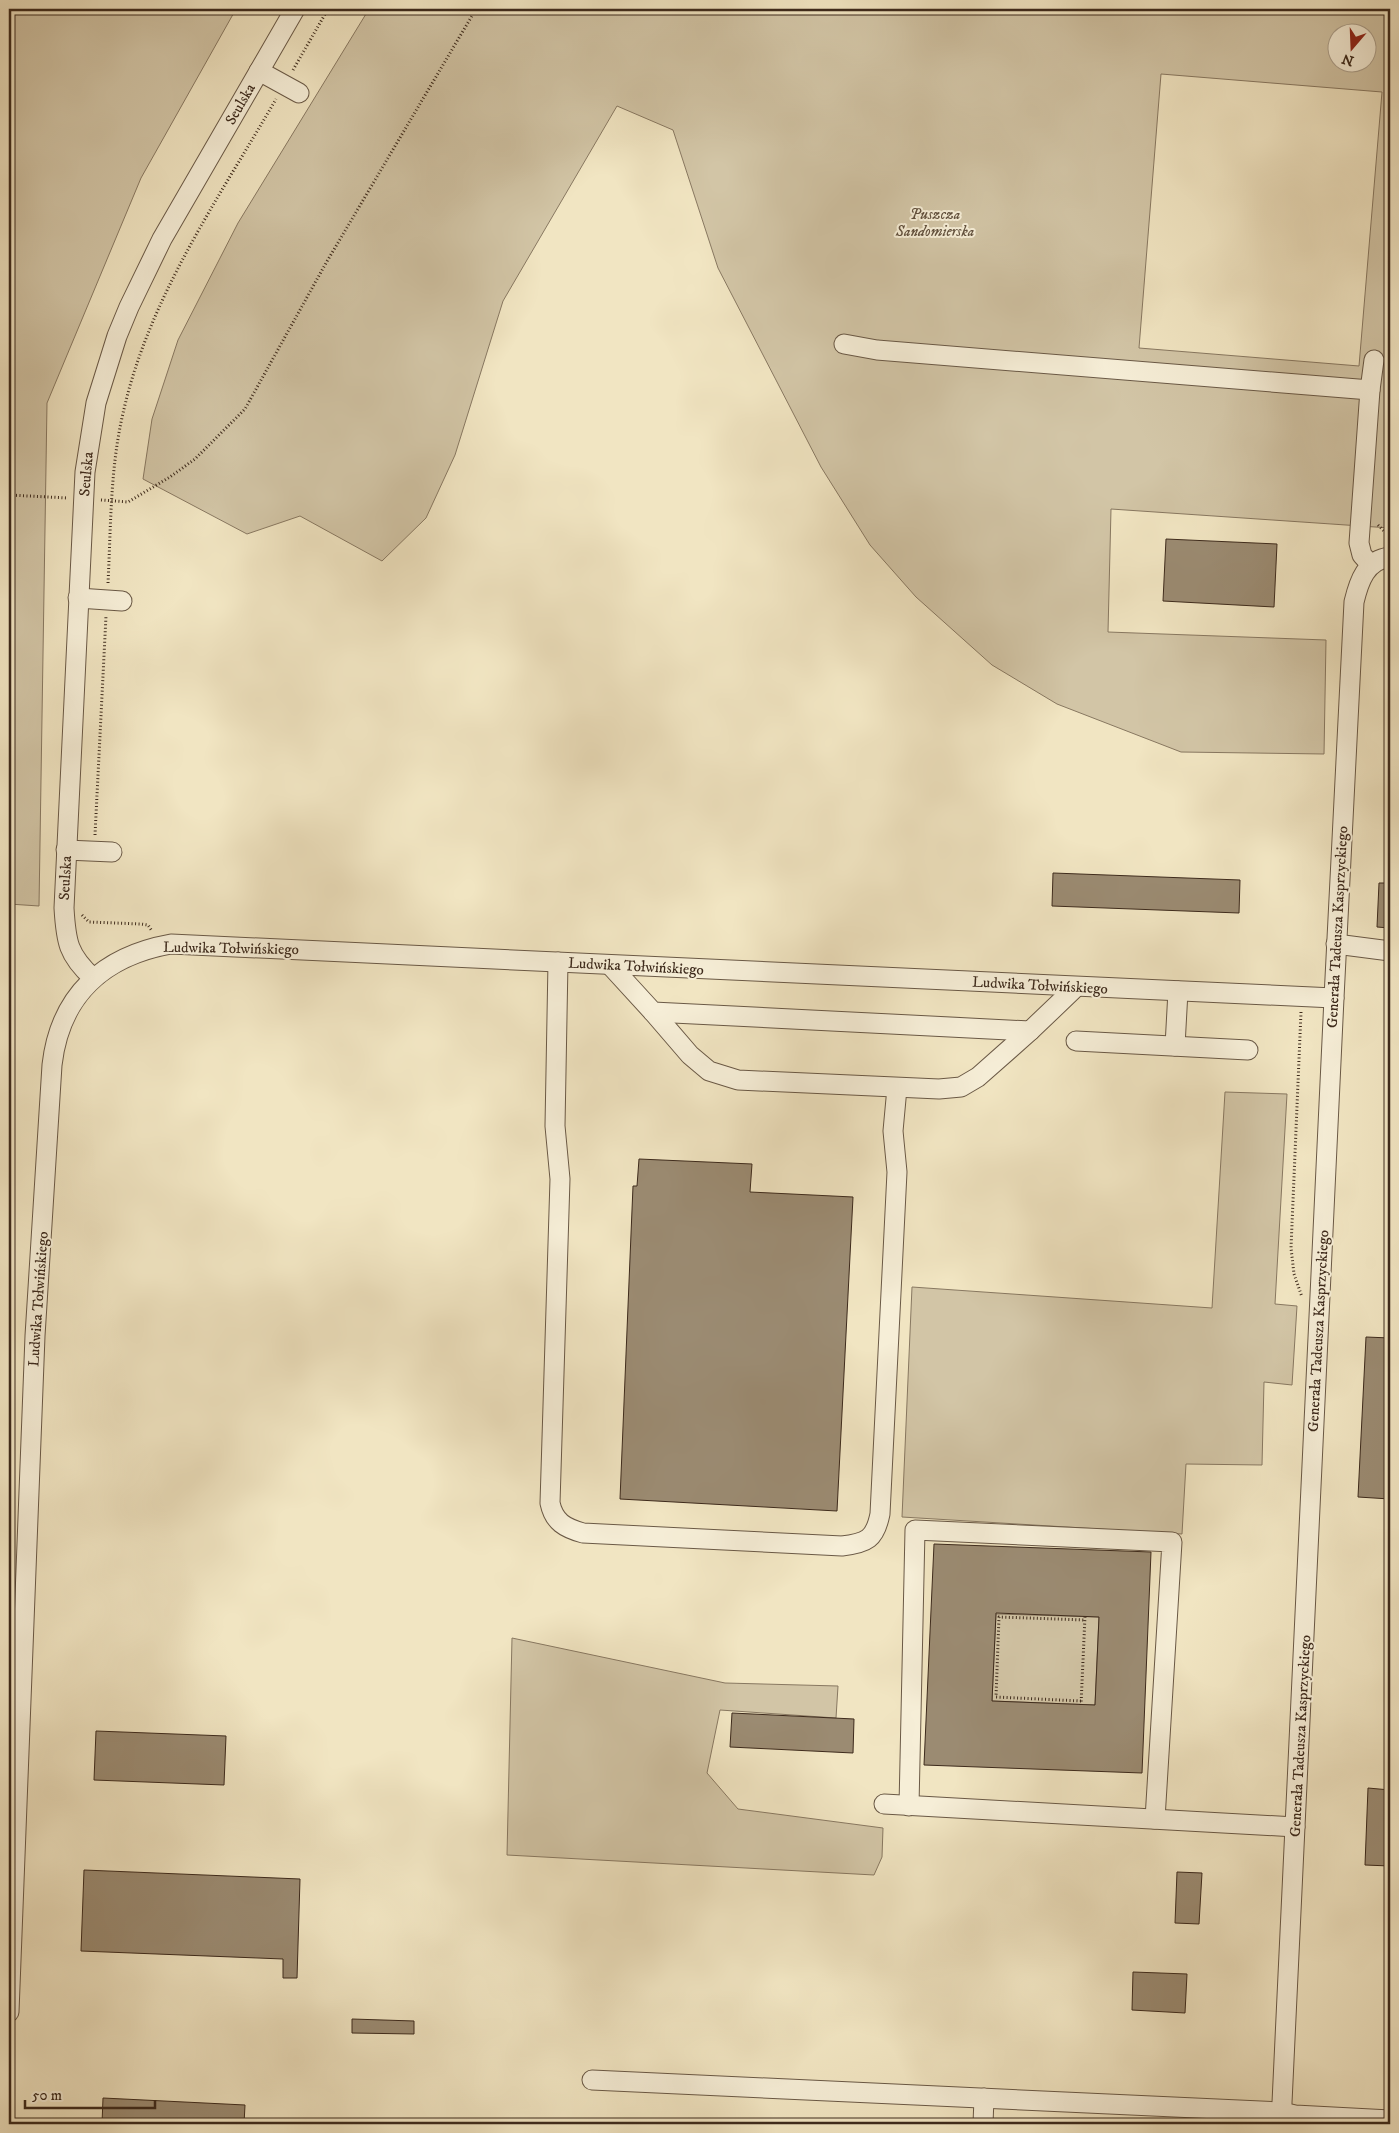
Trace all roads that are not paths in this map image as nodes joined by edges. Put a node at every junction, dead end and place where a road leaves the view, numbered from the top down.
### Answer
1 (295, 9) edge
2 (260, 71) junction
3 (292, 89) road end
4 (844, 344) dead end
5 (1374, 360) dead end
6 (1370, 390) junction
7 (1390, 557) edge
8 (1371, 565) junction
9 (78, 598) junction
10 (114, 600) road end
11 (66, 850) junction
12 (103, 851) road end
13 (1336, 944) junction
14 (1390, 950) edge
15 (558, 962) junction
16 (610, 965) junction
17 (93, 978) junction
18 (1076, 987) junction
19 (1178, 991) junction
20 (1334, 998) junction
21 (653, 1012) junction
22 (1030, 1031) junction
23 (1076, 1041) dead end
24 (1175, 1046) junction
25 (1248, 1050) dead end
26 (897, 1088) junction
27 (884, 1804) dead end
28 (910, 1806) junction
29 (1155, 1819) junction
30 (1296, 1826) junction
31 (13, 1834) edge
32 (9, 2012) edge
33 (592, 2080) dead end
34 (984, 2098) junction
35 (1184, 2116) edge
36 (1282, 2118) edge
37 (1390, 2120) edge
38 (983, 2124) edge

1 - 2 street, Seulska
2 - 3 street
2 - 9 street, Seulska
4 - 6 street
5 - 6 street
6 - 8 street
7 - 8 street
8 - 13 street, Generała Tadeusza Kasprzyckiego
9 - 10 street
9 - 11 street, Seulska
11 - 12 street
11 - 17 street, Seulska
13 - 14 street
13 - 20 street, Generała Tadeusza Kasprzyckiego
15 - 16 street, Ludwika Tołwińskiego
15 - 17 street, Ludwika Tołwińskiego
15 - 26 street
16 - 18 street, Ludwika Tołwińskiego
16 - 21 street
17 - 31 street, Ludwika Tołwińskiego
18 - 19 street, Ludwika Tołwińskiego
18 - 22 street
19 - 20 street, Ludwika Tołwińskiego
19 - 24 street
20 - 30 street, Generała Tadeusza Kasprzyckiego
21 - 22 street
21 - 26 street
22 - 26 street
23 - 24 street
24 - 25 street
27 - 28 street
28 - 29 street
28 - 29 street
29 - 30 street
30 - 36 street, Generała Tadeusza Kasprzyckiego
31 - 32 street, Ludwika Tołwińskiego
33 - 34 street
34 - 35 street
34 - 38 street
35 - 36 street
36 - 37 street

